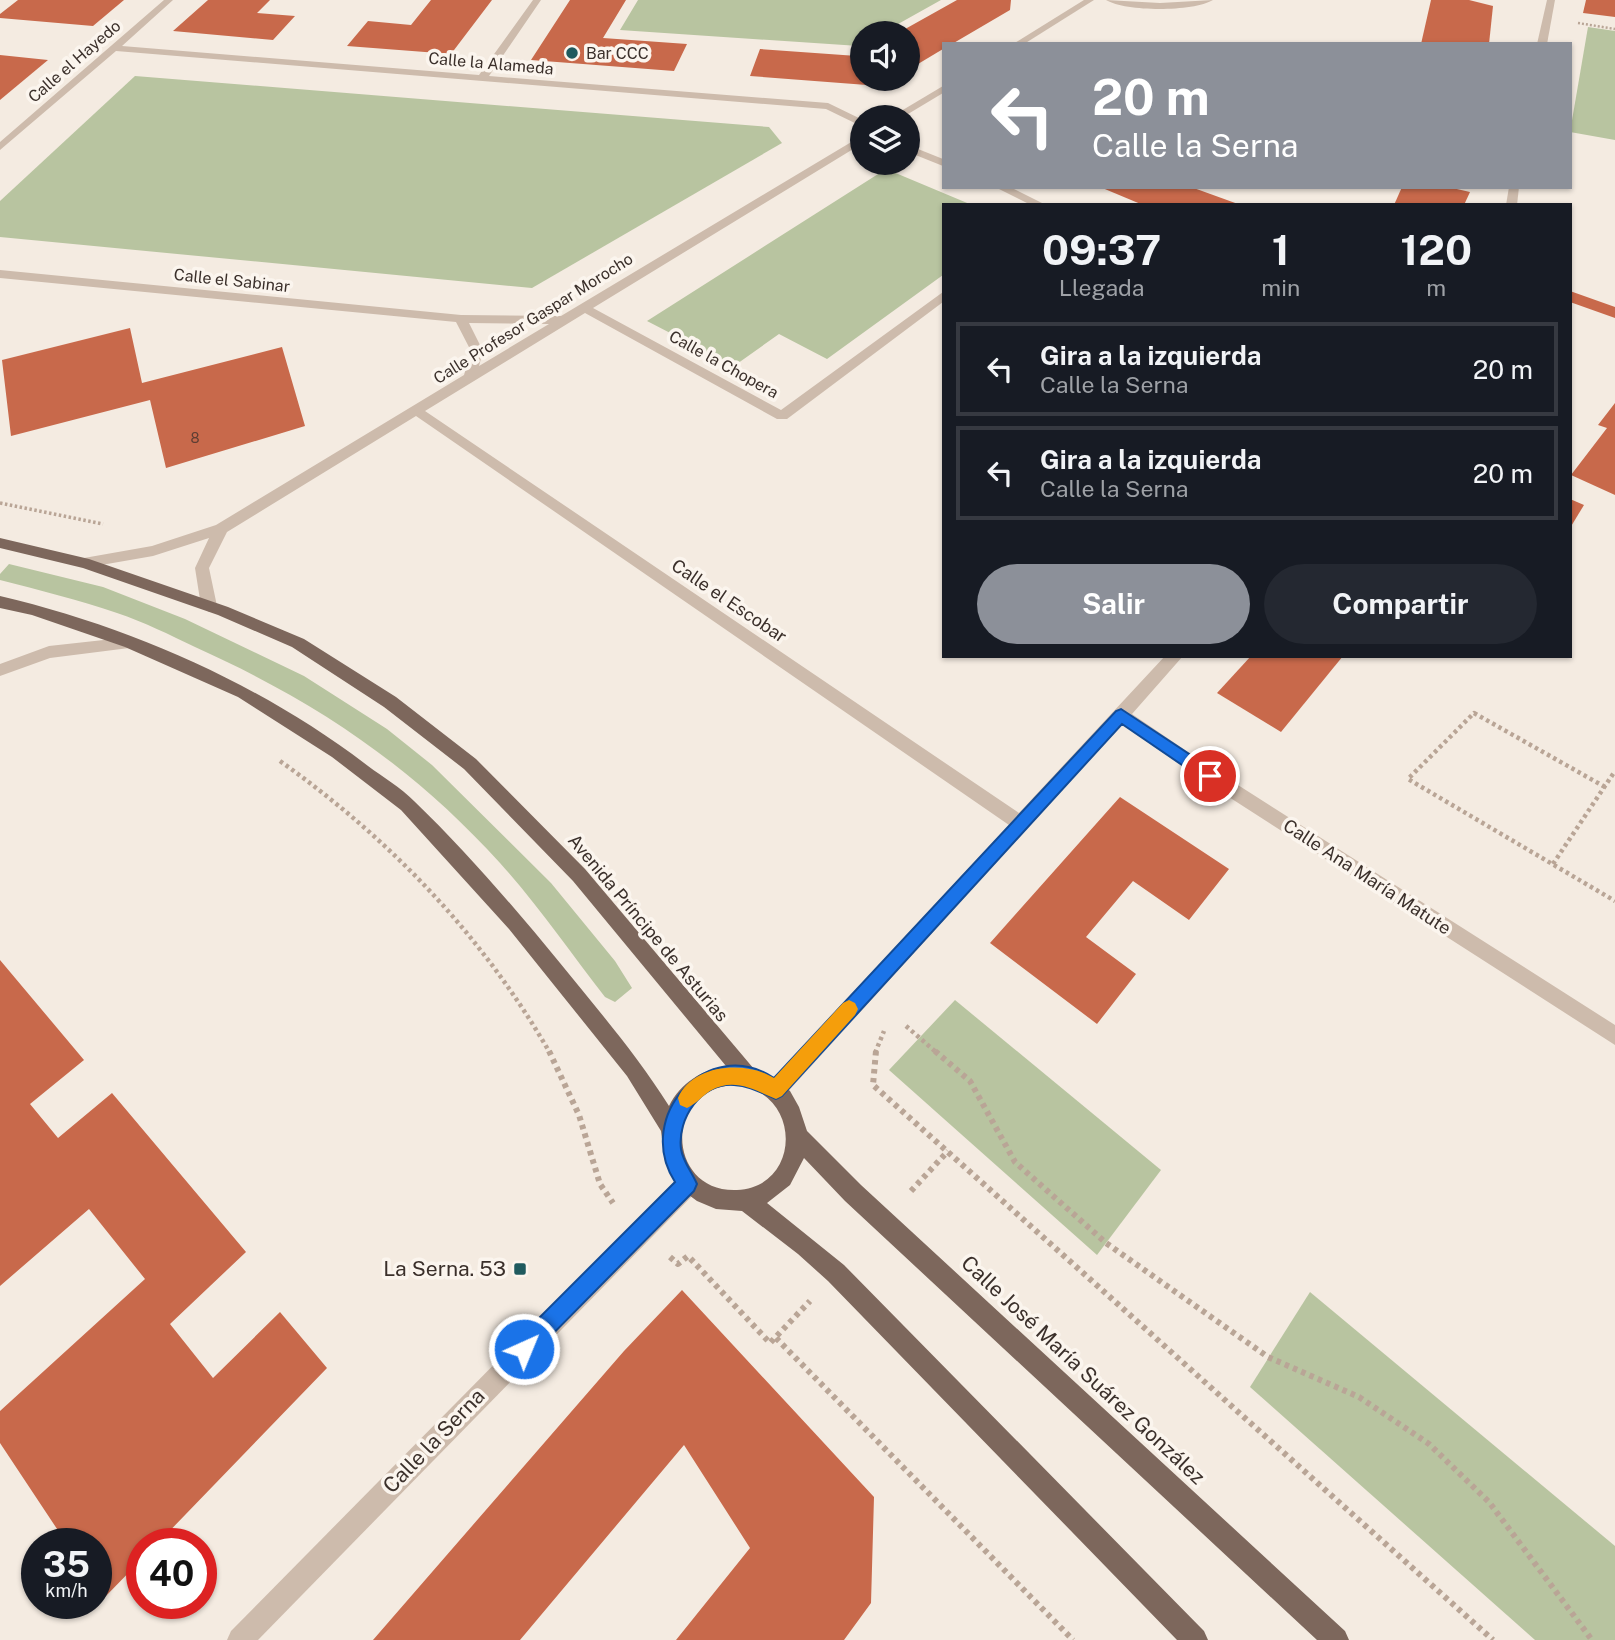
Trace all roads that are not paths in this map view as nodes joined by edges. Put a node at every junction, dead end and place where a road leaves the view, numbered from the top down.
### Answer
1 (169, 0) edge
2 (537, 0) edge
3 (1090, 0) edge
4 (1110, 0) edge
5 (1209, 0) edge
6 (1551, 0) edge
7 (1020, 42) edge
8 (1542, 42) edge
9 (113, 48) junction
10 (482, 78) junction
11 (942, 90) edge
12 (916, 105) edge
13 (850, 117) edge
14 (850, 146) edge
15 (0, 147) edge
16 (920, 153) edge
17 (942, 163) edge
18 (1005, 189) edge
19 (1036, 203) edge
20 (0, 274) edge
21 (942, 297) edge
22 (583, 307) junction
23 (461, 320) junction
24 (562, 320) junction
25 (470, 376) junction
26 (417, 411) junction
27 (221, 528) junction
28 (0, 543) edge
29 (84, 563) junction
30 (0, 602) edge
31 (209, 606) junction
32 (131, 643) junction
33 (1173, 658) edge
34 (0, 670) edge
35 (1121, 715) junction
36 (1020, 823) junction
37 (1615, 1036) edge
38 (747, 1076) junction
39 (776, 1090) junction
40 (672, 1129) junction
41 (797, 1136) junction
42 (688, 1184) junction
43 (745, 1200) junction
44 (240, 1640) edge
45 (1195, 1640) edge
46 (1336, 1640) edge

1 - 9 street, Calle el Hayedo
2 - 10 street
3 - 7 street
4 - 5 street
6 - 8 street
9 - 10 street, Calle la Alameda
9 - 15 street, Calle el Hayedo
10 - 13 street, Calle la Alameda
11 - 12 street
14 - 22 street, Calle Profesor Gaspar Morocho
16 - 17 street
18 - 19 street
20 - 23 street, Calle el Sabinar
21 - 22 street, Calle la Chopera
22 - 24 street, Calle Profesor Gaspar Morocho
23 - 24 street, Calle el Sabinar
23 - 25 street
24 - 25 street, Calle Profesor Gaspar Morocho
25 - 26 street, Calle Profesor Gaspar Morocho
26 - 27 street, Calle Profesor Gaspar Morocho
26 - 36 street, Calle el Escobar
27 - 29 street, Calle Profesor Gaspar Morocho
27 - 31 street
28 - 29 main road, Avenida Príncipe de Asturias
29 - 31 main road, Avenida Príncipe de Asturias
30 - 32 main road
31 - 38 main road, Avenida Príncipe de Asturias
32 - 34 street
32 - 40 main road
33 - 35 street
35 - 36 street
35 - 37 street, Calle Ana María Matute
36 - 39 street
38 - 39 main road
38 - 40 main road
39 - 41 main road
40 - 42 main road
41 - 43 main road
41 - 46 main road, Calle José María Suárez González
42 - 43 main road
42 - 44 street, Calle la Serna
43 - 45 main road

